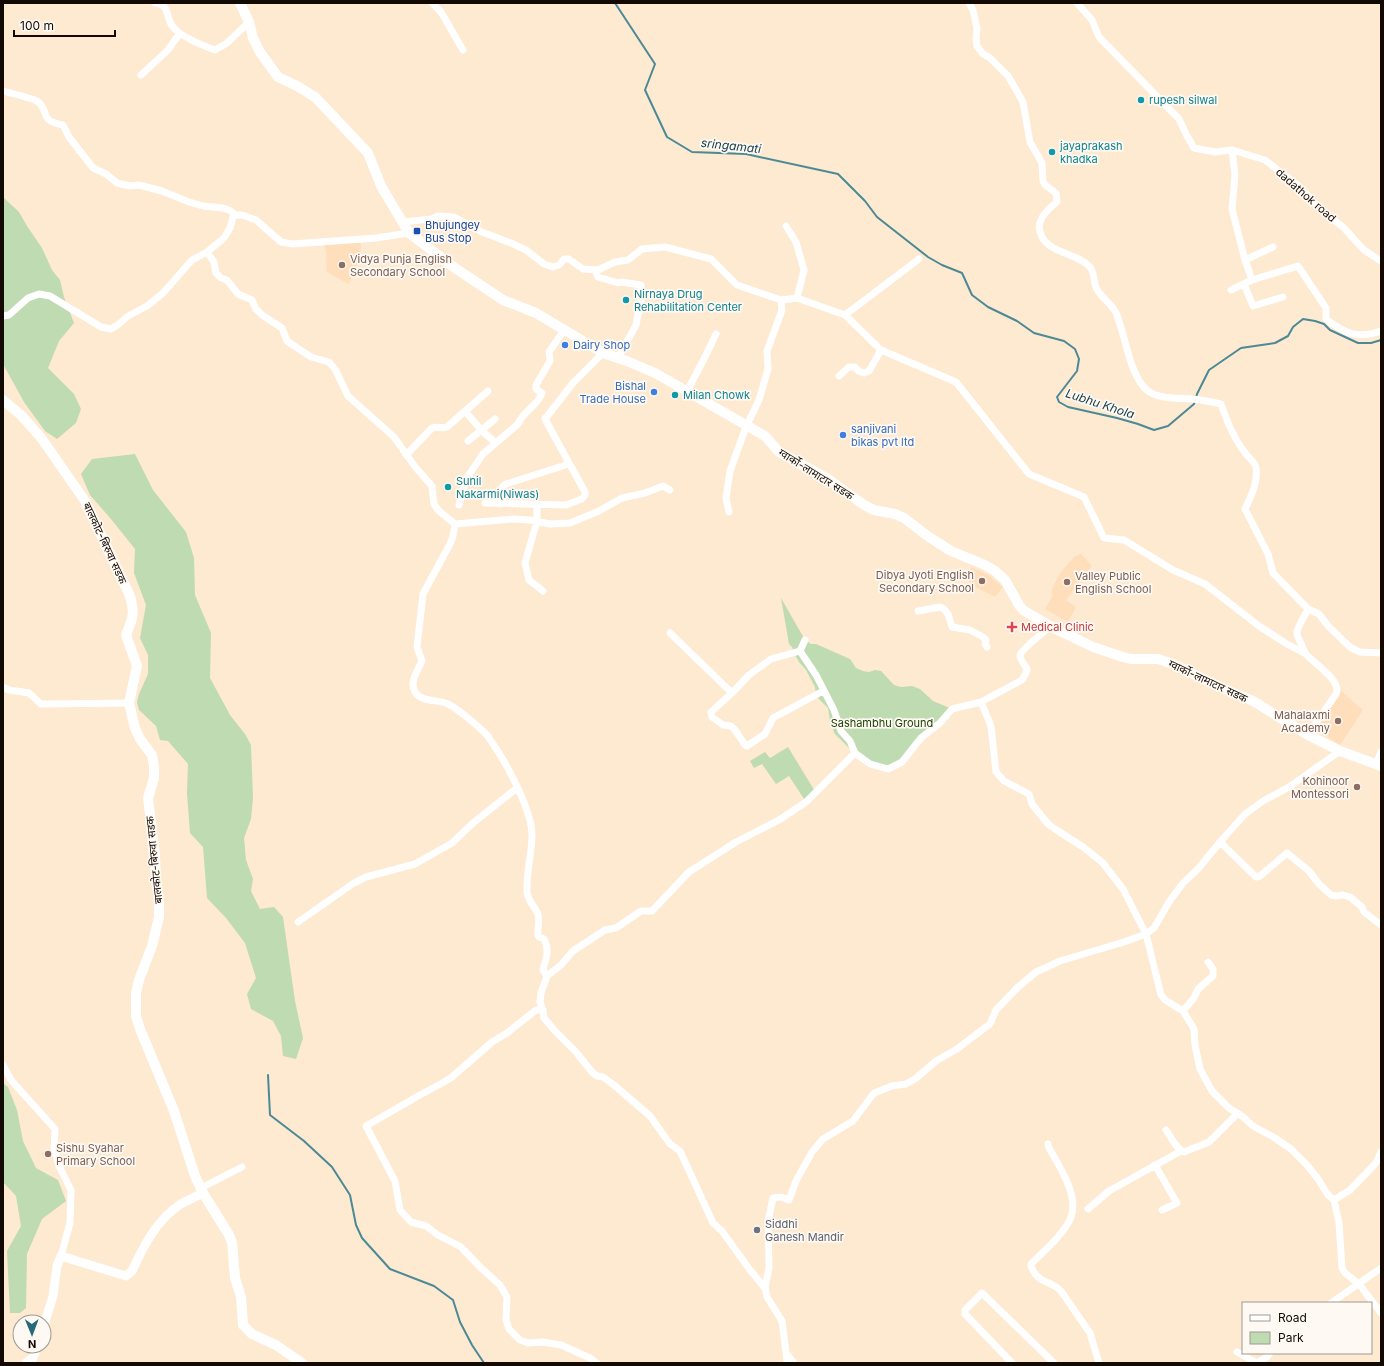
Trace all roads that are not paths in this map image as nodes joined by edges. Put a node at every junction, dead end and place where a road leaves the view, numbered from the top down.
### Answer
1 (155, 3) edge
2 (240, 3) edge
3 (432, 3) edge
4 (969, 3) edge
5 (1077, 3) edge
6 (249, 22) junction
7 (180, 33) junction
8 (463, 50) dead end
9 (141, 76) dead end
10 (3, 91) edge
11 (1232, 150) junction
12 (236, 215) junction
13 (402, 222) junction
14 (786, 226) dead end
15 (409, 233) junction
16 (1273, 247) dead end
17 (207, 252) junction
18 (920, 258) dead end
19 (1245, 260) junction
20 (1381, 261) edge
21 (595, 270) junction
22 (1252, 280) junction
23 (1244, 284) junction
24 (1230, 290) dead end
25 (1283, 297) dead end
26 (796, 298) junction
27 (781, 300) junction
28 (845, 315) junction
29 (3, 316) edge
30 (564, 330) junction
31 (1381, 331) edge
32 (716, 334) dead end
33 (881, 350) junction
34 (603, 353) junction
35 (618, 358) junction
36 (839, 376) dead end
37 (488, 391) dead end
38 (686, 391) junction
39 (3, 400) edge
40 (464, 411) junction
41 (495, 419) dead end
42 (746, 427) junction
43 (482, 431) junction
44 (468, 441) dead end
45 (496, 443) junction
46 (406, 455) junction
47 (569, 464) junction
48 (670, 490) dead end
49 (485, 503) dead end
50 (501, 504) junction
51 (537, 504) junction
52 (459, 505) dead end
53 (729, 512) dead end
54 (537, 521) junction
55 (454, 524) junction
56 (543, 591) dead end
57 (1308, 609) junction
58 (918, 611) dead end
59 (1050, 626) junction
60 (670, 633) dead end
61 (805, 640) dead end
62 (987, 647) dead end
63 (800, 651) junction
64 (1381, 653) edge
65 (1306, 654) junction
66 (3, 687) edge
67 (823, 691) junction
68 (732, 694) junction
69 (980, 702) junction
70 (129, 703) junction
71 (1308, 735) junction
72 (1340, 751) junction
73 (1381, 752) edge
74 (854, 753) junction
75 (1378, 765) edge
76 (517, 788) junction
77 (1220, 842) junction
78 (298, 922) dead end
79 (1381, 925) edge
80 (1146, 934) junction
81 (1208, 962) dead end
82 (548, 976) junction
83 (543, 1010) junction
84 (1183, 1011) junction
85 (3, 1064) edge
86 (1237, 1114) junction
87 (1166, 1130) dead end
88 (1048, 1144) dead end
89 (1181, 1151) junction
90 (1381, 1152) edge
91 (1155, 1165) junction
92 (242, 1167) dead end
93 (202, 1191) junction
94 (1334, 1200) junction
95 (1088, 1209) dead end
96 (1162, 1210) dead end
97 (61, 1256) junction
98 (1381, 1268) edge
99 (1358, 1284) junction
100 (765, 1288) junction
101 (1332, 1302) edge
102 (1381, 1313) edge
103 (47, 1314) edge
104 (786, 1352) junction
105 (1237, 1352) dead end
106 (34, 1354) edge
107 (1269, 1354) edge
108 (26, 1363) edge
109 (302, 1363) edge
110 (597, 1363) edge
111 (786, 1363) edge
112 (794, 1363) edge
113 (1012, 1363) edge
114 (1054, 1363) edge
115 (1099, 1363) edge

1 - 7 street
2 - 6 main road, ग्वार्को-लामाटार सडक
3 - 8 street
4 - 57 street
5 - 11 street, dadathok road
6 - 7 street
6 - 13 main road, ग्वार्को-लामाटार सडक
7 - 9 street
10 - 12 street
11 - 19 street
11 - 20 street, dadathok road
12 - 15 street
12 - 17 street
13 - 15 main road, ग्वार्को-लामाटार सडक
13 - 21 street
14 - 26 street
15 - 30 main road, ग्वार्को-लामाटार सडक
16 - 19 street
17 - 29 street
17 - 46 street
18 - 28 street
19 - 22 street
21 - 27 street
21 - 35 street
22 - 23 street
22 - 31 street
23 - 24 street
23 - 25 street
26 - 27 street
26 - 28 street
27 - 42 street
28 - 33 street
30 - 34 main road, ग्वार्को-लामाटार सडक
30 - 45 street
32 - 38 street
33 - 36 street
33 - 65 street
34 - 35 main road, ग्वार्को-लामाटार सडक
34 - 47 street
35 - 38 main road, ग्वार्को-लामाटार सडक
37 - 40 street
38 - 42 main road, ग्वार्को-लामाटार सडक
39 - 70 main road, बालकोट-बिरुवा सडक
40 - 43 street
40 - 46 street
41 - 43 street
42 - 53 street
42 - 59 main road, ग्वार्को-लामाटार सडक
43 - 44 street
43 - 45 street
45 - 52 street
46 - 55 street
47 - 50 street
47 - 51 street
48 - 54 street
49 - 50 street
50 - 51 street
51 - 54 street
54 - 55 street
54 - 56 street
55 - 76 street
57 - 64 street
57 - 65 street
58 - 62 street
59 - 69 street
59 - 71 main road, ग्वार्को-लामाटार सडक
60 - 68 street
61 - 63 street
63 - 67 street
63 - 68 street
65 - 71 street
66 - 70 street
67 - 68 street
67 - 74 street
69 - 74 street
69 - 80 street
70 - 93 main road, बालकोट-बिरुवा सडक
71 - 72 main road, ग्वार्को-लामाटार सडक
72 - 75 main road, ग्वार्को-लामाटार सडक
72 - 77 street
73 - 75 street
74 - 82 street
76 - 78 street
76 - 82 street
77 - 79 street
77 - 80 street
80 - 84 street
80 - 100 street
81 - 84 street
82 - 83 street
83 - 100 street
83 - 110 street
84 - 86 street
85 - 97 street
86 - 89 street
86 - 94 street
87 - 89 street
88 - 115 street
89 - 91 street
90 - 94 street
91 - 95 street
91 - 96 street
92 - 93 street
93 - 97 street
93 - 109 main road, बालकोट-बिरुवा सडक
94 - 99 street
97 - 103 street
98 - 99 street
99 - 101 street
99 - 102 street
100 - 104 street
104 - 111 street
104 - 112 street
105 - 107 street
106 - 108 street
113 - 114 street

